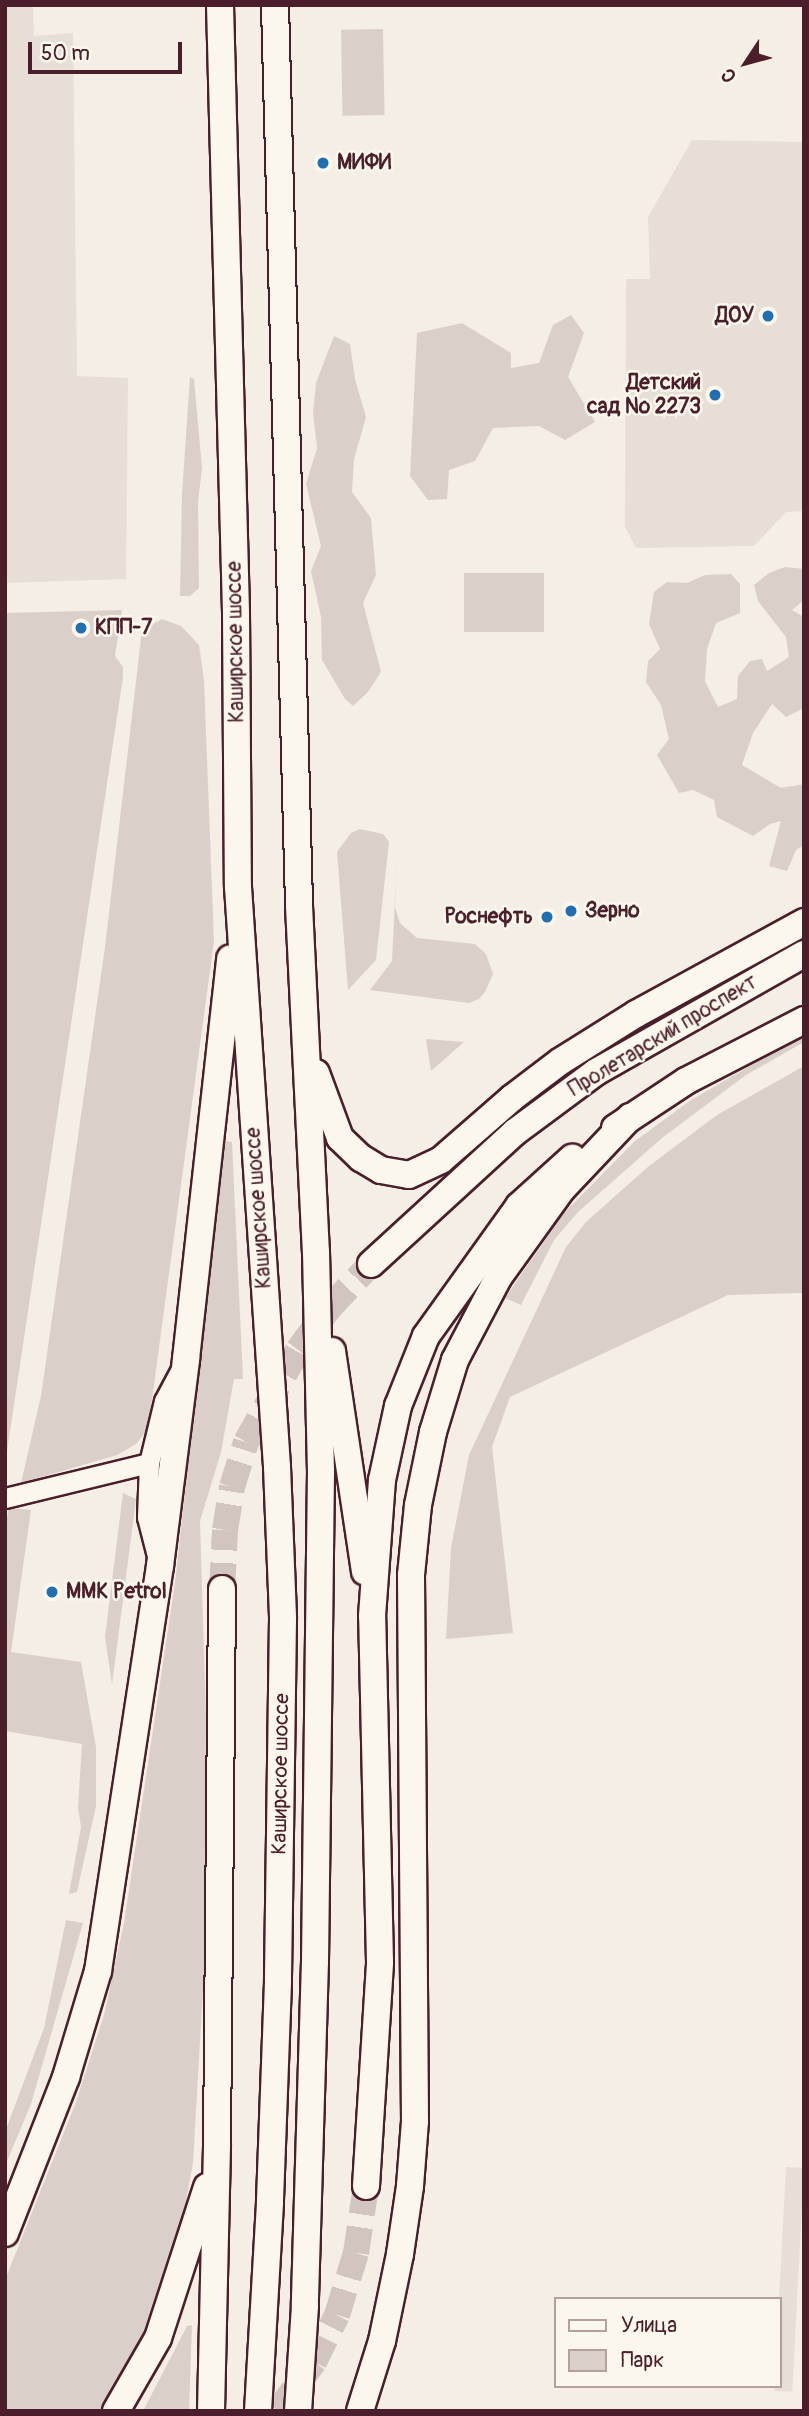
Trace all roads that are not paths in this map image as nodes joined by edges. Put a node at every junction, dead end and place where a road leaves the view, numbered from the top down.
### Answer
1 (220, 5) edge
2 (275, 5) edge
3 (237, 887) junction
4 (804, 922) edge
5 (804, 954) edge
6 (804, 1020) edge
7 (305, 1031) junction
8 (630, 1117) junction
9 (316, 1252) junction
10 (371, 1264) tunnel mouth
11 (186, 1359) junction
12 (149, 1463) junction
13 (5, 1498) edge
14 (160, 1566) junction
15 (222, 1589) tunnel mouth
16 (372, 1616) junction
17 (217, 2151) junction
18 (366, 2186) tunnel mouth
19 (5, 2233) edge
20 (116, 2411) edge
21 (211, 2411) edge
22 (258, 2411) edge
23 (298, 2411) edge
24 (360, 2411) edge

1 - 3 main road, Каширское шоссе
2 - 7 main road, Каширское шоссе
3 - 11 main road
3 - 22 main road, Каширское шоссе
4 - 7 main road
5 - 10 main road, Пролетарский проспект
6 - 8 main road
7 - 9 main road, Каширское шоссе
8 - 16 main road
8 - 24 main road
9 - 16 main road
9 - 23 main road, Каширское шоссе
11 - 12 street
11 - 14 main road
12 - 13 street
12 - 14 street
14 - 19 main road
15 - 17 main road
16 - 18 main road
17 - 20 main road
17 - 21 main road

